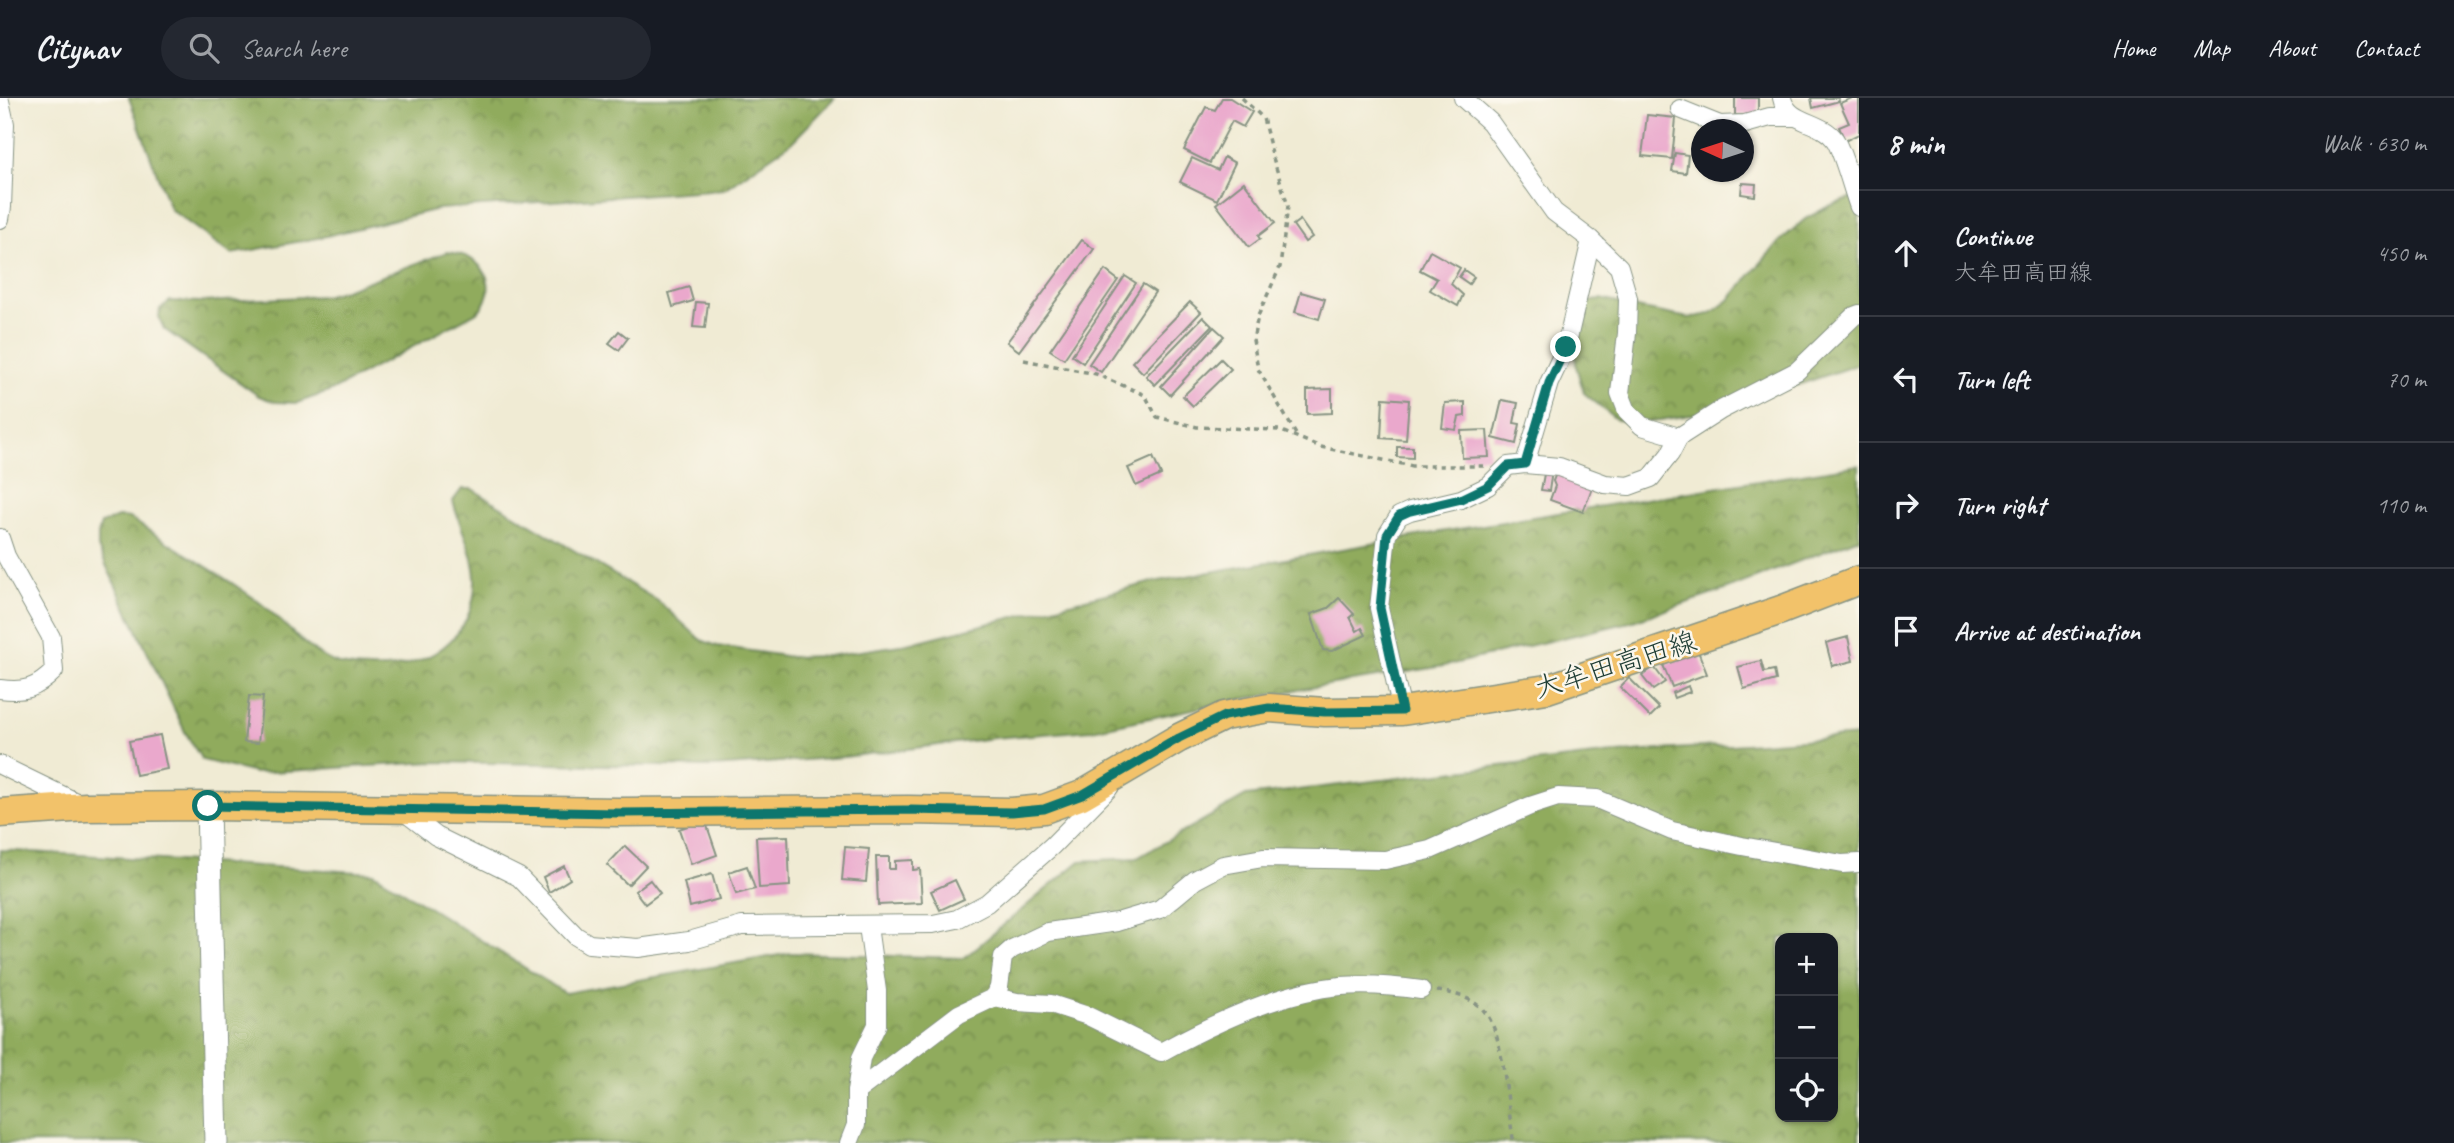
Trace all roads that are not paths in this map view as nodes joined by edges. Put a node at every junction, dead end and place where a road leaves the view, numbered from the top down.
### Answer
1 (1462, 98) edge
2 (1782, 98) edge
3 (0, 101) edge
4 (1680, 108) dead end
5 (1796, 117) junction
6 (1859, 207) edge
7 (0, 219) edge
8 (1591, 240) junction
9 (1859, 314) edge
10 (1679, 437) junction
11 (1516, 465) junction
12 (0, 538) edge
13 (1859, 580) edge
14 (0, 688) edge
15 (1402, 711) junction
16 (0, 765) edge
17 (1123, 771) junction
18 (208, 806) junction
19 (86, 807) junction
20 (402, 810) junction
21 (0, 813) edge
22 (1859, 863) edge
23 (868, 926) junction
24 (1421, 990) road end
25 (995, 997) junction
26 (856, 1092) junction
27 (216, 1143) edge
28 (849, 1143) edge

1 - 8 street
2 - 5 street
3 - 7 street
4 - 5 street
5 - 6 street
8 - 10 street
8 - 11 street
9 - 10 street
10 - 11 street
11 - 15 street
12 - 14 street
13 - 15 main road, 大牟田高田線
15 - 17 main road, 大牟田高田線
16 - 19 street
17 - 20 main road, 大牟田高田線
17 - 23 street
18 - 19 main road, 大牟田高田線
18 - 20 main road, 大牟田高田線
18 - 27 street
19 - 21 main road, 大牟田高田線
20 - 23 street
22 - 25 street
23 - 26 street
24 - 25 street
25 - 26 street
26 - 28 street

